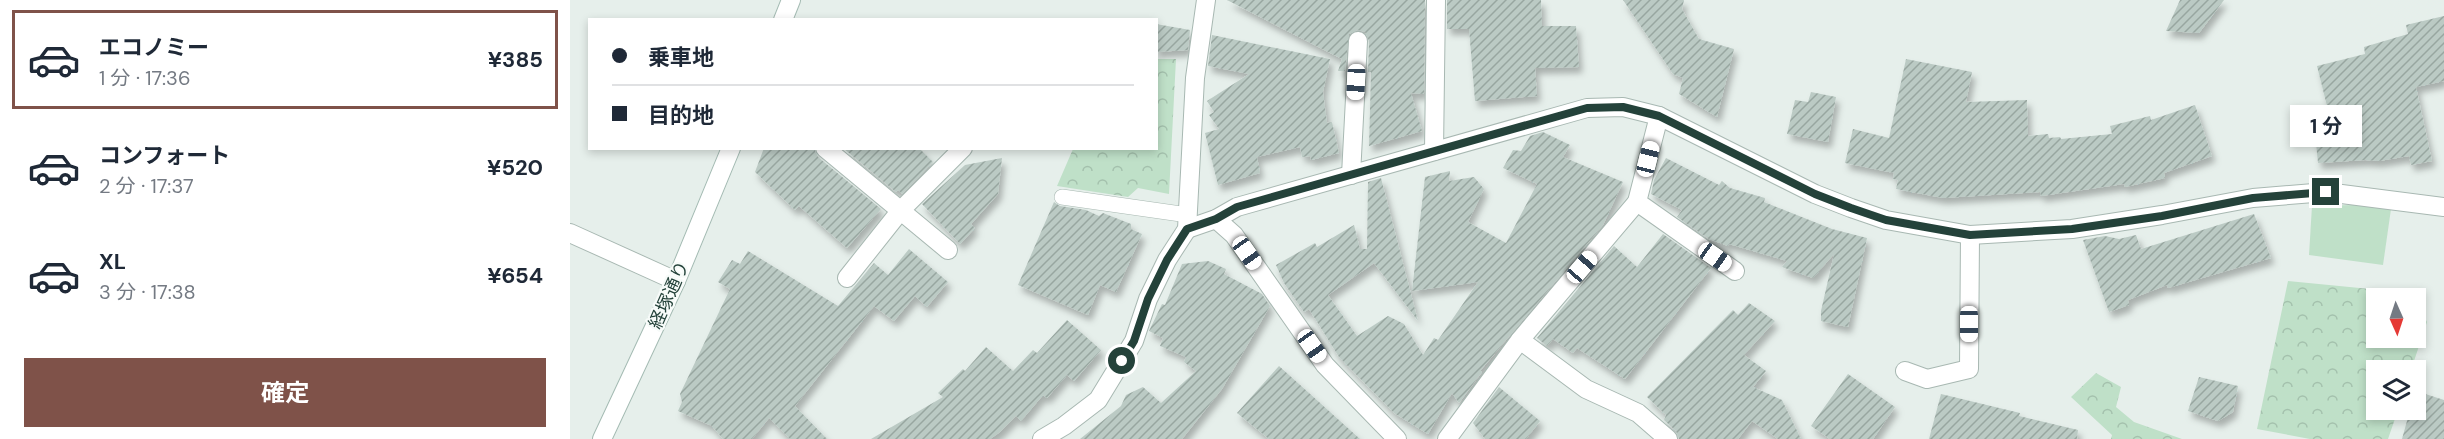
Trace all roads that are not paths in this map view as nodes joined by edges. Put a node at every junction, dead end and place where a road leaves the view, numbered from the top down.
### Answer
1 (791, 0) edge
2 (1206, 0) edge
3 (1436, 0) edge
4 (784, 18) edge
5 (1358, 42) dead end
6 (1659, 116) junction
7 (730, 150) edge
8 (827, 150) edge
9 (961, 150) edge
10 (1434, 151) junction
11 (1351, 175) junction
12 (1062, 197) dead end
13 (1637, 202) junction
14 (2444, 207) edge
15 (901, 210) junction
16 (1216, 219) junction
17 (1187, 222) junction
18 (570, 233) edge
19 (1970, 235) junction
20 (948, 250) dead end
21 (1735, 271) dead end
22 (847, 278) dead end
23 (676, 281) junction
24 (1520, 340) junction
25 (1905, 371) dead end
26 (602, 439) edge
27 (1042, 439) edge
28 (1397, 439) edge
29 (1447, 439) edge
30 (1668, 439) edge

1 - 4 street
2 - 17 street
3 - 10 street
5 - 11 street
6 - 10 street
6 - 13 street
6 - 19 street
7 - 23 street, 経塚通り
8 - 15 street
9 - 15 street
10 - 11 street
11 - 16 street
12 - 17 lane
13 - 21 street
13 - 24 street
14 - 19 street
15 - 20 street
15 - 22 street
16 - 17 street
16 - 28 street
17 - 27 street
18 - 23 street
19 - 25 street
23 - 26 street, 経塚通り
24 - 29 street
24 - 30 street

